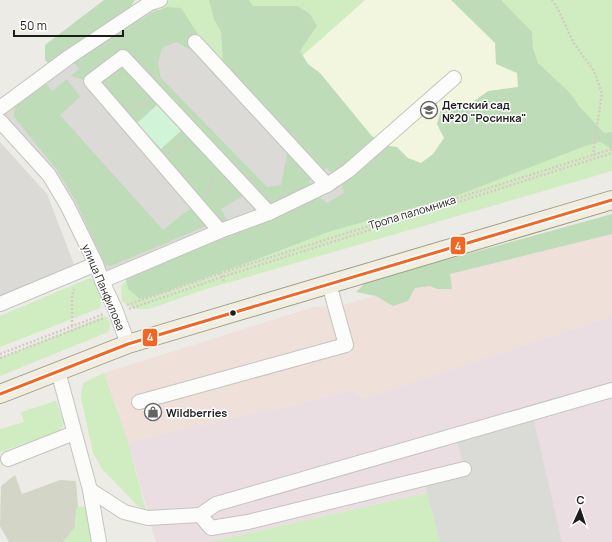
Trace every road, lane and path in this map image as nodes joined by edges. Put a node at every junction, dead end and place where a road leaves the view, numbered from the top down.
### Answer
1 (160, 0) edge
2 (552, 0) edge
3 (195, 42) dead end
4 (454, 78) dead end
5 (161, 97) junction
6 (0, 108) edge
7 (118, 112) junction
8 (0, 120) edge
9 (193, 132) junction
10 (612, 149) edge
11 (612, 153) edge
12 (593, 155) junction
13 (218, 159) junction
14 (160, 162) junction
15 (327, 185) junction
16 (612, 200) edge
17 (203, 211) junction
18 (269, 213) junction
19 (220, 231) junction
20 (96, 264) junction
21 (80, 271) junction
22 (222, 276) junction
23 (102, 282) junction
24 (224, 282) dead end
25 (329, 284) junction
26 (0, 304) edge
27 (116, 313) junction
28 (72, 326) dead end
29 (128, 344) junction
30 (0, 358) edge
31 (58, 371) junction
32 (612, 390) edge
33 (0, 394) edge
34 (139, 402) dead end
35 (74, 433) junction
36 (8, 459) dead end
37 (464, 469) dead end
38 (90, 490) junction
39 (200, 515) junction
40 (99, 542) edge

1 - 6 street
2 - 12 path
3 - 15 street
4 - 15 street
5 - 7 path
5 - 7 street
5 - 9 street
7 - 14 street
8 - 20 street, улица Панфилова
9 - 13 street
9 - 14 path
10 - 12 path, Тропа паломника
11 - 22 path
12 - 22 path, Тропа паломника
13 - 17 path
13 - 18 street
14 - 17 street
15 - 18 street
16 - 25 main road
17 - 19 street
18 - 19 street
19 - 23 street
20 - 21 street
20 - 23 street, улица Панфилова
21 - 26 street
21 - 28 path
22 - 24 path
22 - 27 path
23 - 27 street, улица Панфилова
25 - 29 main road
25 - 34 street
27 - 29 street, улица Панфилова
27 - 30 path
29 - 31 main road, улица Панфилова
31 - 33 main road, улица Панфилова
31 - 35 street
32 - 39 street
35 - 36 street
35 - 38 street
37 - 39 street
38 - 39 street
38 - 40 street

